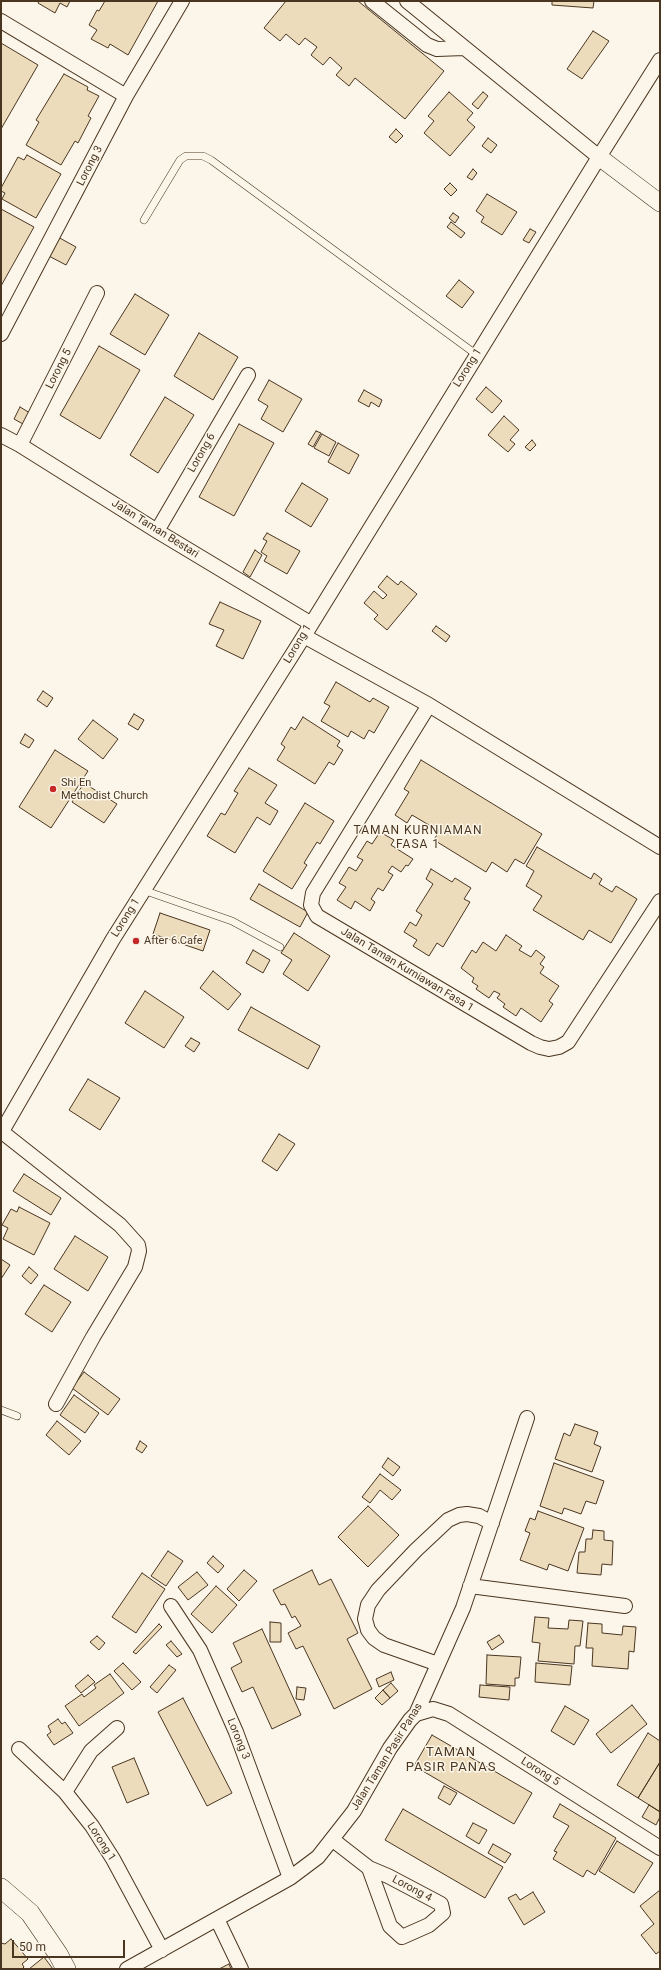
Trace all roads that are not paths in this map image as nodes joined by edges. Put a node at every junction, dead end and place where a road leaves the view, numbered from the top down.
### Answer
1 (182, 1) edge
2 (372, 1) edge
3 (407, 1) edge
4 (1, 21) edge
5 (464, 48) junction
6 (660, 60) edge
7 (126, 96) junction
8 (599, 157) junction
9 (660, 203) edge
10 (144, 220) dead end
11 (97, 293) dead end
12 (1, 334) edge
13 (477, 355) junction
14 (248, 375) dead end
15 (1, 435) edge
16 (20, 445) junction
17 (157, 531) junction
18 (310, 623) junction
19 (304, 636) junction
20 (429, 705) junction
21 (660, 847) edge
22 (143, 890) junction
23 (660, 901) edge
24 (280, 947) dead end
25 (2, 1132) edge
26 (56, 1404) dead end
27 (1, 1410) edge
28 (17, 1416) dead end
29 (527, 1418) dead end
30 (492, 1523) junction
31 (470, 1586) junction
32 (171, 1606) dead end
33 (625, 1606) dead end
34 (438, 1664) junction
35 (416, 1714) junction
36 (117, 1728) dead end
37 (19, 1750) dead end
38 (65, 1792) junction
39 (333, 1840) junction
40 (660, 1848) edge
41 (369, 1868) junction
42 (290, 1878) junction
43 (1, 1888) edge
44 (217, 1919) junction
45 (162, 1950) junction
46 (66, 1969) edge
47 (127, 1969) edge
48 (241, 1969) edge

1 - 7 street, Lorong 3
2 - 5 street
3 - 5 street
4 - 7 street
5 - 8 street
6 - 8 street, Lorong 1
7 - 12 street, Lorong 3
8 - 9 street
8 - 13 street, Lorong 1
10 - 13 lane
11 - 16 street, Lorong 5
13 - 18 street, Lorong 1
14 - 17 street, Lorong 6
15 - 16 street, Jalan Taman Bestari
16 - 17 street, Jalan Taman Bestari
17 - 18 street, Jalan Taman Bestari
18 - 19 street, Lorong 1
19 - 20 street
19 - 22 street, Lorong 1
20 - 21 street
20 - 23 street, Jalan Taman Kurniawan Fasa 1
22 - 24 lane
22 - 25 street, Lorong 1
25 - 26 street
27 - 28 lane
29 - 30 street, Jalan Taman Pasir Panas
30 - 31 street, Jalan Taman Pasir Panas
30 - 34 street
31 - 33 street
31 - 34 street, Jalan Taman Pasir Panas
32 - 42 street, Lorong 3
34 - 35 street, Jalan Taman Pasir Panas
35 - 39 street, Jalan Taman Pasir Panas
35 - 40 street, Lorong 5
36 - 38 street
37 - 38 street, Lorong 1
38 - 45 street, Lorong 1
39 - 41 street, Lorong 4
39 - 42 street, Jalan Taman Pasir Panas
41 - 41 street, Lorong 4
42 - 44 street, Jalan Taman Pasir Panas
43 - 46 main road
44 - 45 street, Jalan Taman Pasir Panas
44 - 48 street
45 - 47 street, Jalan Taman Pasir Panas

